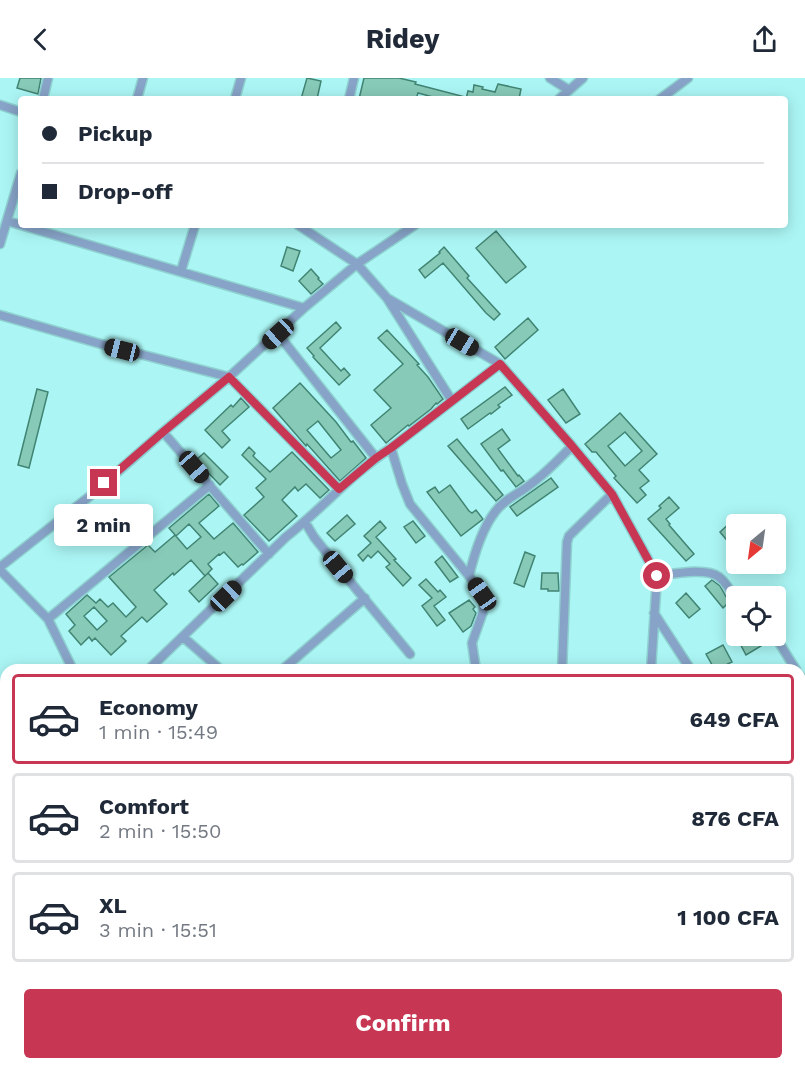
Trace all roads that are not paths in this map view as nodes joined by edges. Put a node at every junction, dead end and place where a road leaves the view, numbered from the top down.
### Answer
1 (48, 78) edge
2 (143, 78) edge
3 (242, 78) edge
4 (354, 78) edge
5 (550, 78) edge
6 (584, 78) edge
7 (688, 78) edge
8 (569, 90) junction
9 (43, 96) edge
10 (138, 96) edge
11 (236, 96) edge
12 (349, 96) edge
13 (562, 96) edge
14 (664, 96) edge
15 (0, 105) edge
16 (18, 111) edge
17 (18, 184) edge
18 (7, 222) junction
19 (18, 225) edge
20 (28, 228) edge
21 (194, 228) edge
22 (303, 228) edge
23 (316, 228) edge
24 (411, 228) edge
25 (314, 235) junction
26 (0, 244) edge
27 (357, 264) junction
28 (181, 271) junction
29 (387, 298) junction
30 (304, 308) junction
31 (0, 315) edge
32 (278, 334) junction
33 (500, 364) junction
34 (229, 377) junction
35 (452, 401) junction
36 (163, 432) junction
37 (572, 446) junction
38 (391, 448) junction
39 (376, 458) junction
40 (210, 485) junction
41 (339, 489) junction
42 (612, 494) junction
43 (304, 522) junction
44 (269, 554) junction
45 (0, 569) edge
46 (469, 576) junction
47 (657, 576) junction
48 (727, 586) edge
49 (365, 598) junction
50 (654, 613) junction
51 (48, 619) junction
52 (183, 637) junction
53 (781, 646) edge
54 (410, 654) dead end
55 (69, 664) edge
56 (154, 664) edge
57 (214, 664) edge
58 (289, 664) edge
59 (475, 664) edge
60 (562, 664) edge
61 (651, 664) edge
62 (687, 664) edge
63 (792, 664) edge

1 - 9 street
2 - 10 street
3 - 11 street
4 - 12 street
5 - 8 street
6 - 8 street
7 - 14 street
8 - 13 street
15 - 16 street
17 - 18 street
18 - 19 street
18 - 26 street
20 - 28 street
21 - 28 street
22 - 25 street
23 - 25 street
24 - 27 street
25 - 27 street
27 - 29 street
27 - 30 street
28 - 30 street
29 - 33 street
29 - 35 street
30 - 32 street
31 - 34 street
32 - 34 street
32 - 39 street
33 - 35 street
33 - 37 street
34 - 36 street
34 - 41 street
35 - 38 street
36 - 40 street
36 - 45 street
37 - 42 street
37 - 46 street
38 - 39 street
38 - 46 street
39 - 41 street
40 - 44 street
40 - 51 street
41 - 43 street
42 - 47 street
42 - 60 street
43 - 44 street
43 - 49 street
44 - 52 street
45 - 51 street
46 - 59 street
47 - 48 street
47 - 50 street
49 - 54 street
49 - 58 street
50 - 61 street
50 - 62 street
51 - 55 street
52 - 56 street
52 - 57 street
53 - 63 street

